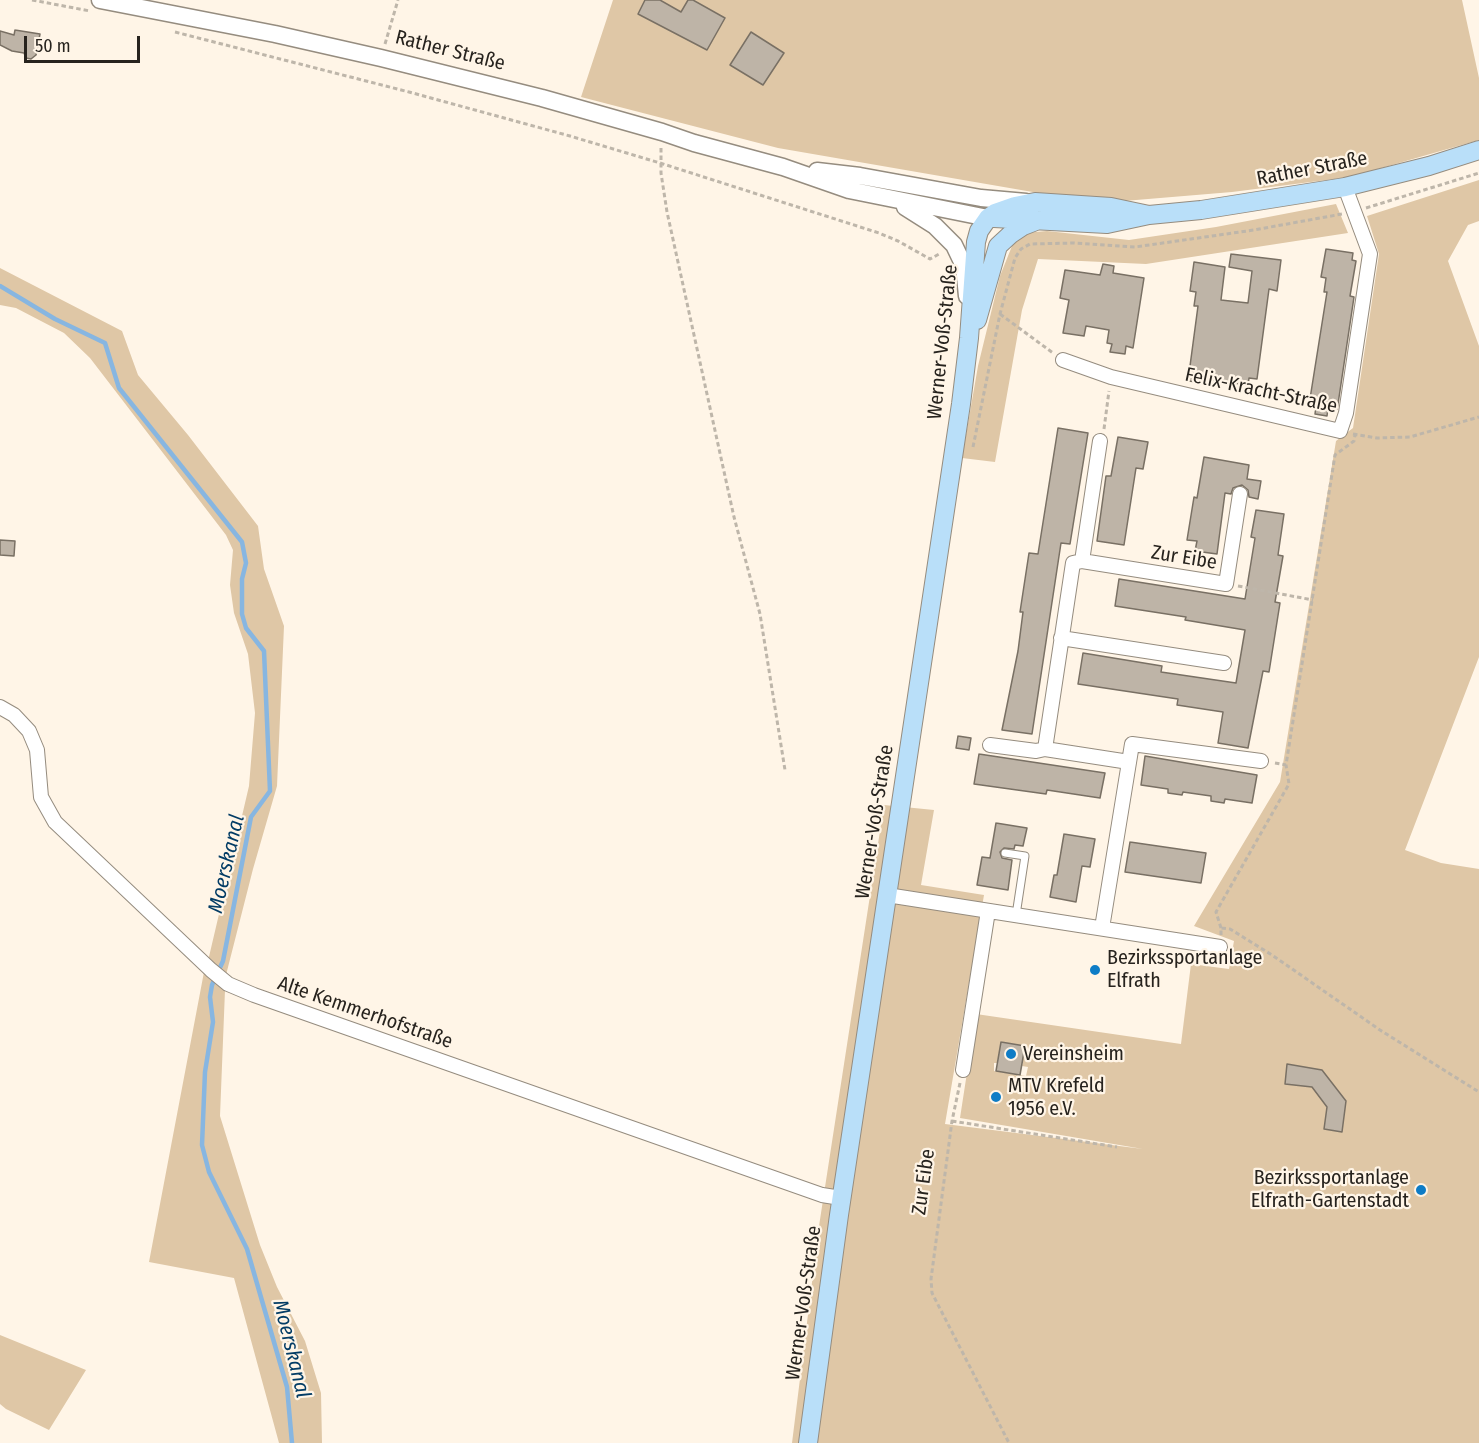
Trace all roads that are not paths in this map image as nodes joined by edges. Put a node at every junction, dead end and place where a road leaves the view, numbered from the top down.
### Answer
1 (98, 6) edge
2 (1479, 150) edge
3 (783, 167) junction
4 (1345, 187) junction
5 (981, 198) junction
6 (891, 200) junction
7 (1038, 211) junction
8 (994, 216) junction
9 (998, 246) junction
10 (969, 338) junction
11 (1063, 360) road end
12 (1100, 441) road end
13 (1240, 494) dead end
14 (1082, 561) junction
15 (1061, 638) junction
16 (1224, 663) dead end
17 (0, 707) edge
18 (990, 745) dead end
19 (1045, 749) junction
20 (1261, 761) road end
21 (1129, 762) junction
22 (1005, 853) dead end
23 (887, 895) junction
24 (988, 911) junction
25 (1016, 915) junction
26 (1102, 928) junction
27 (1220, 946) road end
28 (963, 1070) road end
29 (842, 1198) junction
30 (808, 1443) edge

1 - 3 street, Rather Straße
2 - 4 main road, Rather Straße
3 - 5 street, Rather Straße
3 - 6 street, Rather Straße
4 - 7 main road, Rather Straße
4 - 11 street, Felix-Kracht-Straße
5 - 7 street, Rather Straße
5 - 8 street
6 - 8 street, Rather Straße
6 - 10 street, Rather Straße
7 - 8 main road, Rather Straße
7 - 9 main road
8 - 9 main road
8 - 10 main road, Werner-Voß-Straße
9 - 10 main road
10 - 23 main road, Werner-Voß-Straße
12 - 14 street
13 - 14 street, Zur Eibe
14 - 15 street
15 - 16 street
15 - 19 street
17 - 29 street, Alte Kemmerhofstraße
18 - 19 street
19 - 21 street
20 - 21 street
21 - 26 street
22 - 25 lane
23 - 24 street
23 - 29 main road, Werner-Voß-Straße
24 - 25 street
24 - 28 street
25 - 26 street
26 - 27 street
29 - 30 main road, Werner-Voß-Straße

